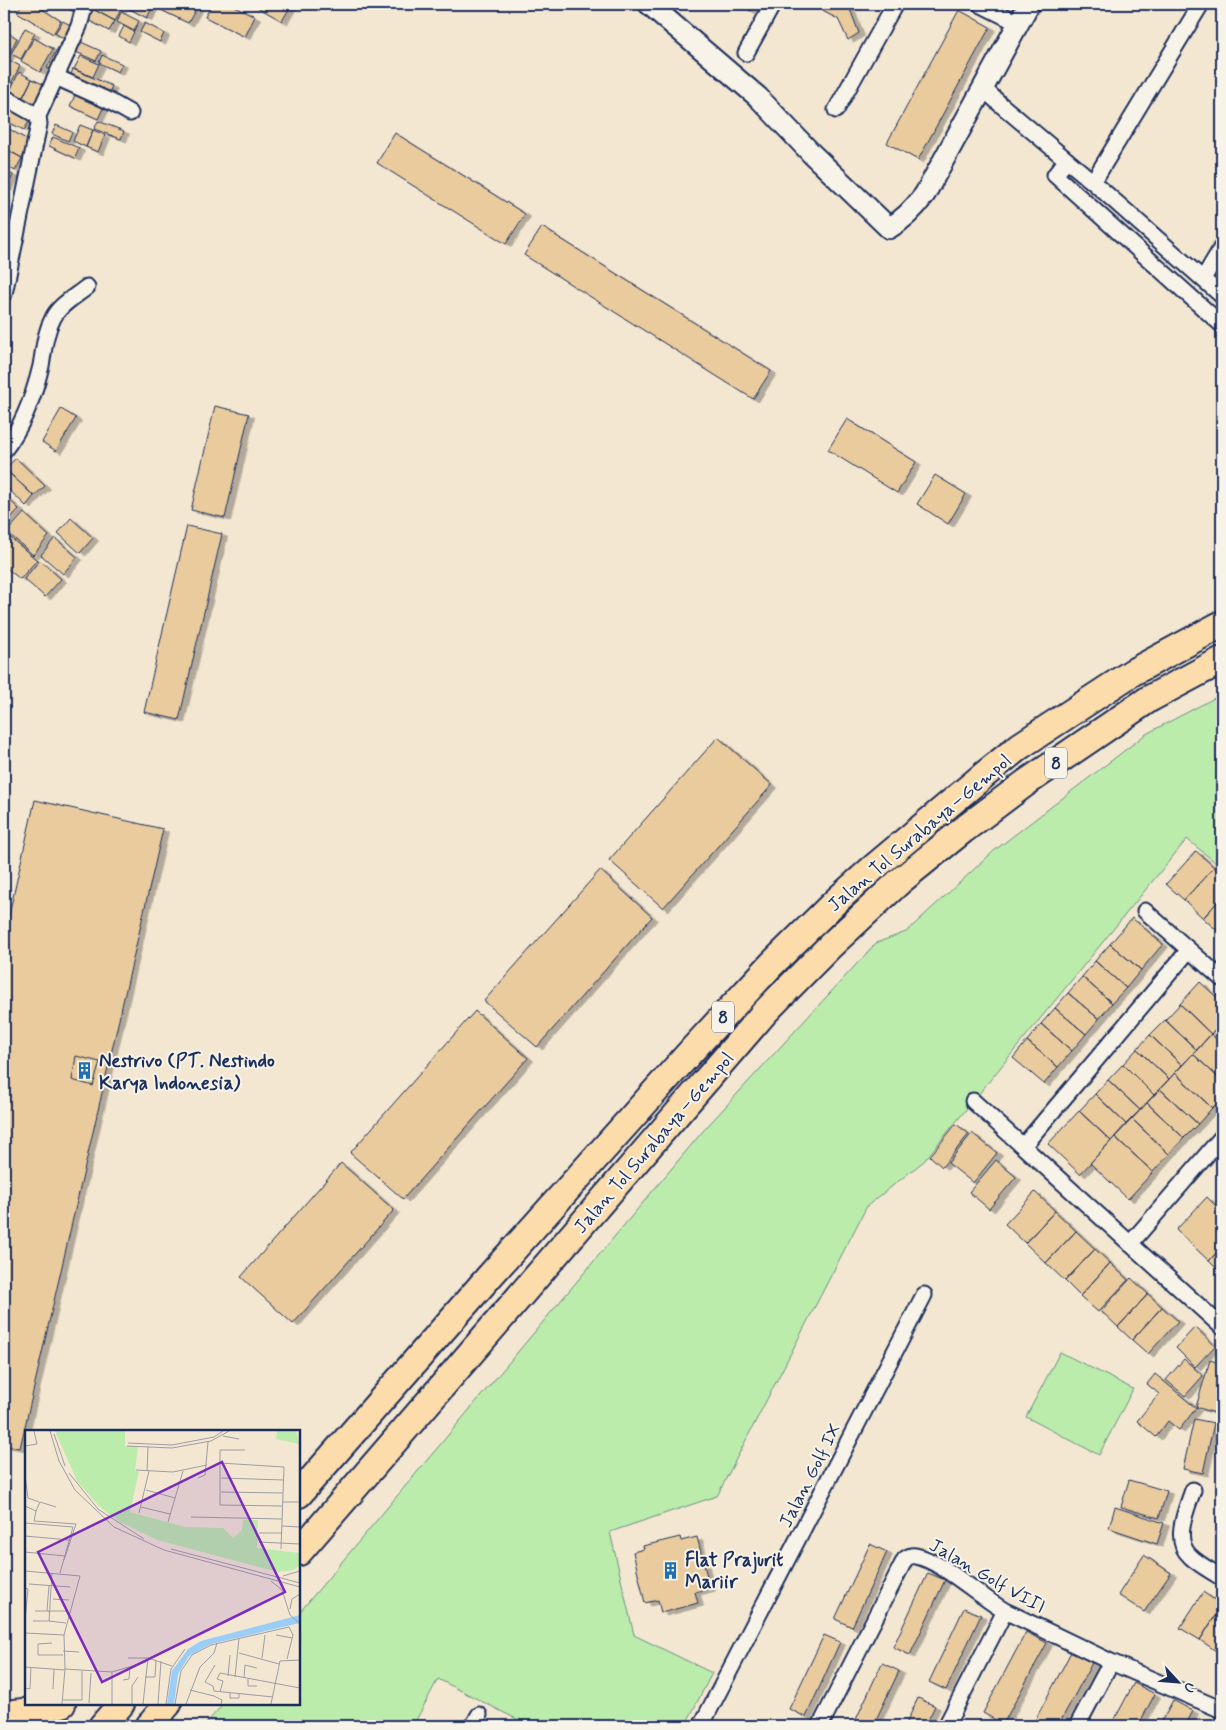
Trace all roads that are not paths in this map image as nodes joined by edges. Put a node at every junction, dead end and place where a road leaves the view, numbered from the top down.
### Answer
1 (85, 4) edge
2 (649, 4) edge
3 (773, 4) edge
4 (895, 4) edge
5 (980, 4) edge
6 (1029, 4) edge
7 (1201, 4) edge
8 (1018, 23) junction
9 (746, 53) dead end
10 (56, 77) junction
11 (983, 88) junction
12 (4, 98) edge
13 (836, 110) dead end
14 (130, 113) dead end
15 (38, 116) junction
16 (1067, 160) junction
17 (1093, 182) junction
18 (1222, 247) edge
19 (6, 269) edge
20 (1203, 279) junction
21 (87, 287) dead end
22 (4, 294) edge
23 (1222, 296) edge
24 (1222, 325) edge
25 (7, 439) edge
26 (1222, 624) edge
27 (1222, 660) edge
28 (1145, 911) dead end
29 (1189, 950) junction
30 (1222, 979) edge
31 (973, 1100) dead end
32 (1222, 1137) edge
33 (1024, 1145) junction
34 (1130, 1244) junction
35 (924, 1295) dead end
36 (1222, 1327) edge
37 (1192, 1490) dead end
38 (300, 1493) edge
39 (300, 1551) edge
40 (1222, 1578) edge
41 (1005, 1611) junction
42 (1111, 1662) junction
43 (58, 1705) edge
44 (120, 1705) edge
45 (167, 1705) edge
46 (173, 1705) edge
47 (1222, 1710) edge
48 (4, 1714) edge
49 (102, 1726) edge
50 (149, 1726) edge
51 (157, 1726) edge
52 (701, 1726) edge
53 (820, 1726) edge
54 (946, 1726) edge
55 (1077, 1726) edge

1 - 10 street
2 - 11 street
3 - 9 street
4 - 13 street
5 - 8 street
6 - 8 street
7 - 17 street
8 - 11 street
10 - 14 street
10 - 15 street
11 - 16 street
12 - 15 street
15 - 19 street
16 - 17 street
16 - 24 street
17 - 20 street
18 - 20 street
19 - 22 street
20 - 23 street
21 - 25 street
26 - 38 highway, Jalan Tol Surabaya–Gempol / 8
27 - 39 highway, Jalan Tol Surabaya–Gempol / 8
28 - 29 street
29 - 30 street
29 - 33 street
31 - 33 street
32 - 34 street
33 - 34 street
34 - 36 street
35 - 52 street, Jalan Golf IX
37 - 40 street
41 - 42 street, Jalan Golf VIII
41 - 53 street, Jalan Golf VIII
41 - 54 street
42 - 47 street, Jalan Golf VIII
42 - 55 street
43 - 48 highway
44 - 49 highway
45 - 50 highway
46 - 51 highway

